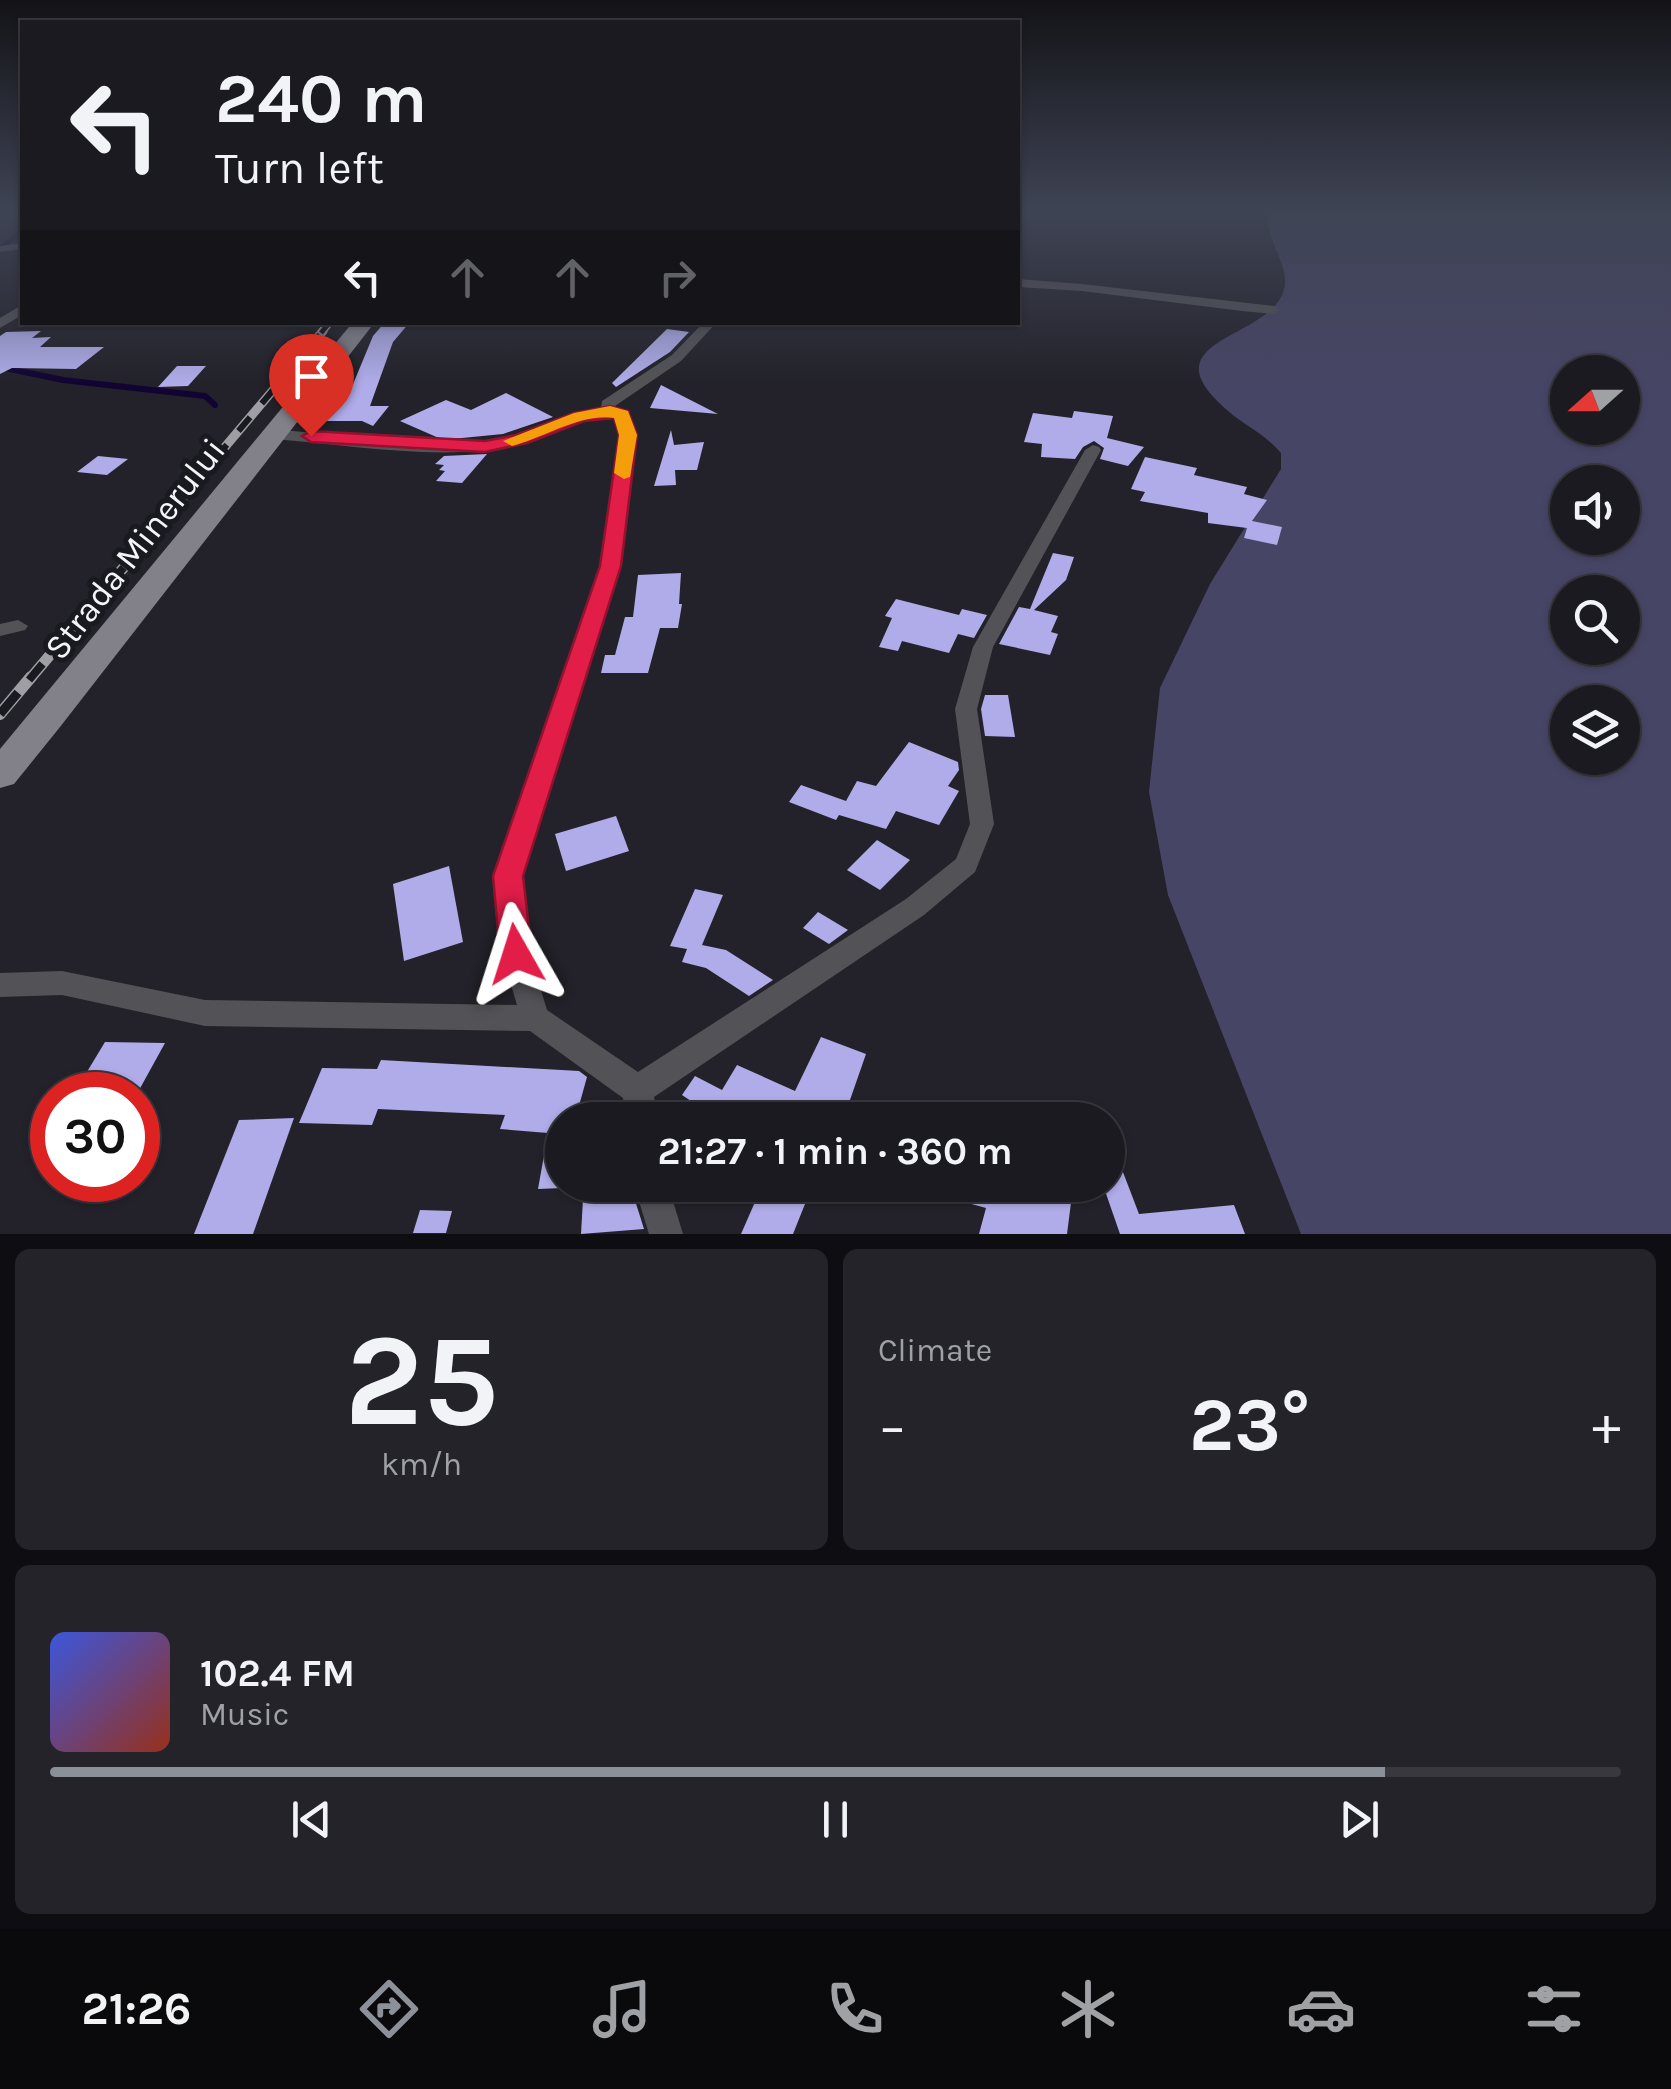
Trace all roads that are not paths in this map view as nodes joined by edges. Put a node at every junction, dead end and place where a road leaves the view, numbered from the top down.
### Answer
1 (1020, 283) edge
2 (1274, 310) dead end
3 (363, 325) edge
4 (710, 325) edge
5 (610, 411) junction
6 (272, 434) junction
7 (1092, 450) dead end
8 (0, 774) edge
9 (0, 985) edge
10 (535, 1018) junction
11 (638, 1090) junction
12 (640, 1102) edge
13 (656, 1202) edge
14 (666, 1234) edge

1 - 2 street
3 - 6 main road, Strada Minerului
4 - 5 street
5 - 6 street
5 - 10 street
6 - 8 main road, Strada Minerului
7 - 11 street
9 - 10 street
10 - 11 street
11 - 12 street
13 - 14 street

